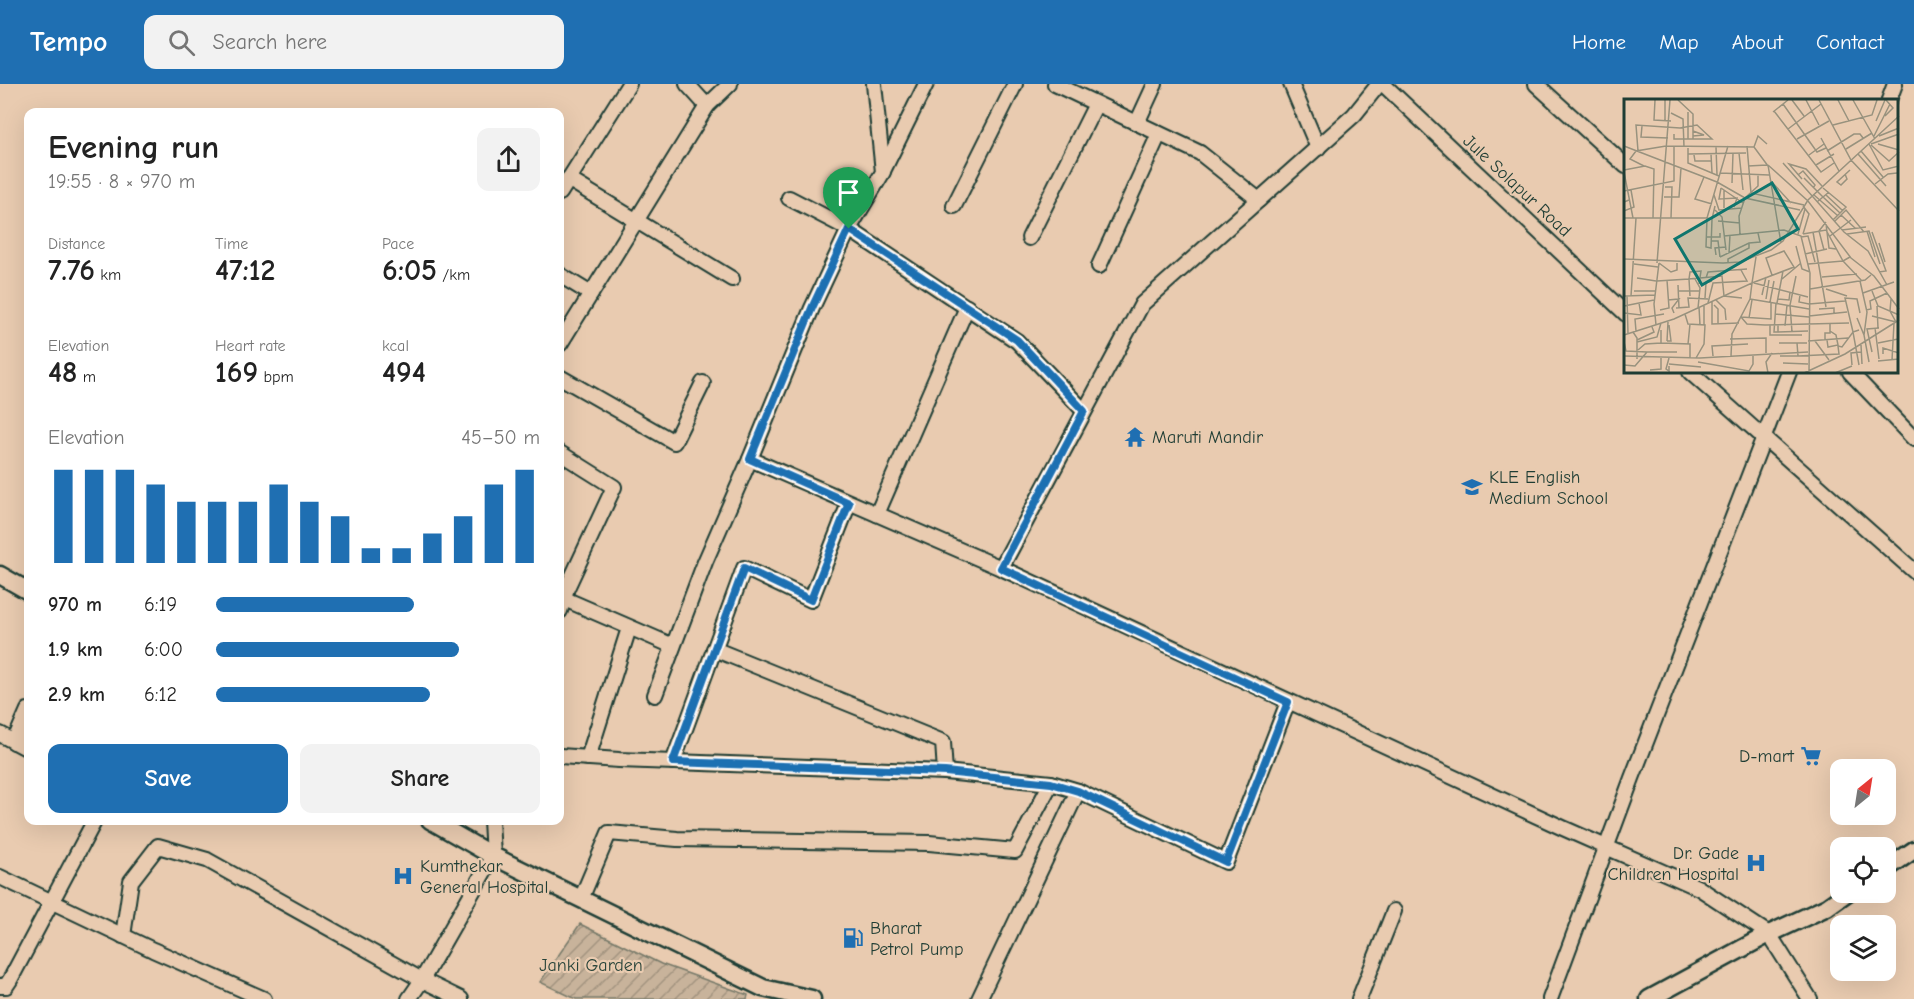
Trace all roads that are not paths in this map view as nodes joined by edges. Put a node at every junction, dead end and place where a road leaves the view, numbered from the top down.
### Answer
1 (628, 84) edge
2 (687, 84) edge
3 (730, 84) edge
4 (874, 84) edge
5 (926, 84) edge
6 (1015, 84) edge
7 (1155, 84) edge
8 (1291, 84) edge
9 (1381, 84) edge
10 (1536, 84) edge
11 (1895, 84) edge
12 (1062, 85) edge
13 (1889, 99) edge
14 (1096, 104) junction
15 (707, 106) junction
16 (1137, 123) junction
17 (1159, 134) junction
18 (1318, 148) junction
19 (1624, 164) edge
20 (883, 172) junction
21 (568, 179) junction
22 (564, 186) edge
23 (789, 198) dead end
24 (1259, 200) junction
25 (954, 206) dead end
26 (636, 221) junction
27 (849, 229) junction
28 (1029, 238) dead end
29 (1099, 266) dead end
30 (564, 277) edge
31 (732, 279) dead end
32 (591, 294) junction
33 (967, 307) junction
34 (1624, 312) edge
35 (564, 338) edge
36 (1692, 374) edge
37 (1788, 374) edge
38 (1852, 374) edge
39 (564, 379) edge
40 (703, 383) dead end
41 (1084, 411) junction
42 (1914, 438) edge
43 (1764, 439) junction
44 (564, 456) edge
45 (750, 459) junction
46 (849, 503) junction
47 (877, 514) junction
48 (1001, 568) junction
49 (1914, 571) edge
50 (0, 575) edge
51 (24, 589) edge
52 (564, 596) edge
53 (564, 604) edge
54 (629, 628) junction
55 (673, 646) junction
56 (714, 649) junction
57 (655, 695) dead end
58 (1288, 702) junction
59 (24, 719) edge
60 (0, 734) edge
61 (14, 741) junction
62 (24, 747) edge
63 (564, 756) edge
64 (588, 758) junction
65 (673, 762) junction
66 (945, 772) junction
67 (1051, 783) junction
68 (1078, 791) junction
69 (92, 825) edge
70 (439, 825) edge
71 (491, 825) edge
72 (1606, 847) junction
73 (1914, 850) edge
74 (493, 856) junction
75 (1896, 862) edge
76 (0, 877) edge
77 (581, 899) junction
78 (52, 902) junction
79 (1833, 903) edge
80 (1394, 911) dead end
81 (1769, 934) junction
82 (123, 936) junction
83 (422, 980) junction
84 (0, 987) edge
85 (264, 999) edge
86 (409, 999) edge
87 (461, 999) edge
88 (812, 999) edge
89 (979, 999) edge
90 (1359, 999) edge
91 (1550, 999) edge
92 (1649, 999) edge
93 (1810, 999) edge

1 - 21 street
2 - 15 street
3 - 15 street
4 - 20 street
5 - 20 street
6 - 25 street
7 - 16 street
8 - 18 street
9 - 18 street
9 - 34 street, Jule Solapur Road
10 - 19 street
11 - 13 street
12 - 14 street
14 - 16 street
14 - 28 street
15 - 26 street
16 - 17 street
17 - 24 street
17 - 29 street
18 - 24 street
20 - 27 street
21 - 22 street
21 - 26 street
23 - 27 street
24 - 41 street
26 - 31 street
26 - 32 street
27 - 33 street
27 - 45 street
30 - 32 street
32 - 35 street
33 - 41 street
33 - 47 street
36 - 43 street
37 - 43 street
38 - 42 street
39 - 40 street
41 - 48 street
43 - 49 street
43 - 72 street
44 - 52 street
45 - 46 street
45 - 55 street
46 - 47 street
46 - 56 street
47 - 48 street
48 - 58 street
50 - 51 street
53 - 54 street
54 - 55 street
54 - 64 street
55 - 57 street
56 - 65 street
56 - 66 street
58 - 68 street
58 - 72 street
59 - 61 street
60 - 61 street
61 - 62 street
63 - 64 street
64 - 65 street
65 - 66 street
66 - 67 street
67 - 68 street
67 - 77 street
68 - 89 street
69 - 78 street
70 - 74 street
71 - 74 street
72 - 81 street
72 - 91 street
73 - 75 street
74 - 77 street
74 - 83 street
76 - 78 street
77 - 88 street
78 - 82 street
78 - 84 street
79 - 81 street
80 - 90 street
81 - 92 street
81 - 93 street
82 - 83 street
82 - 85 street
83 - 86 street
83 - 87 street

